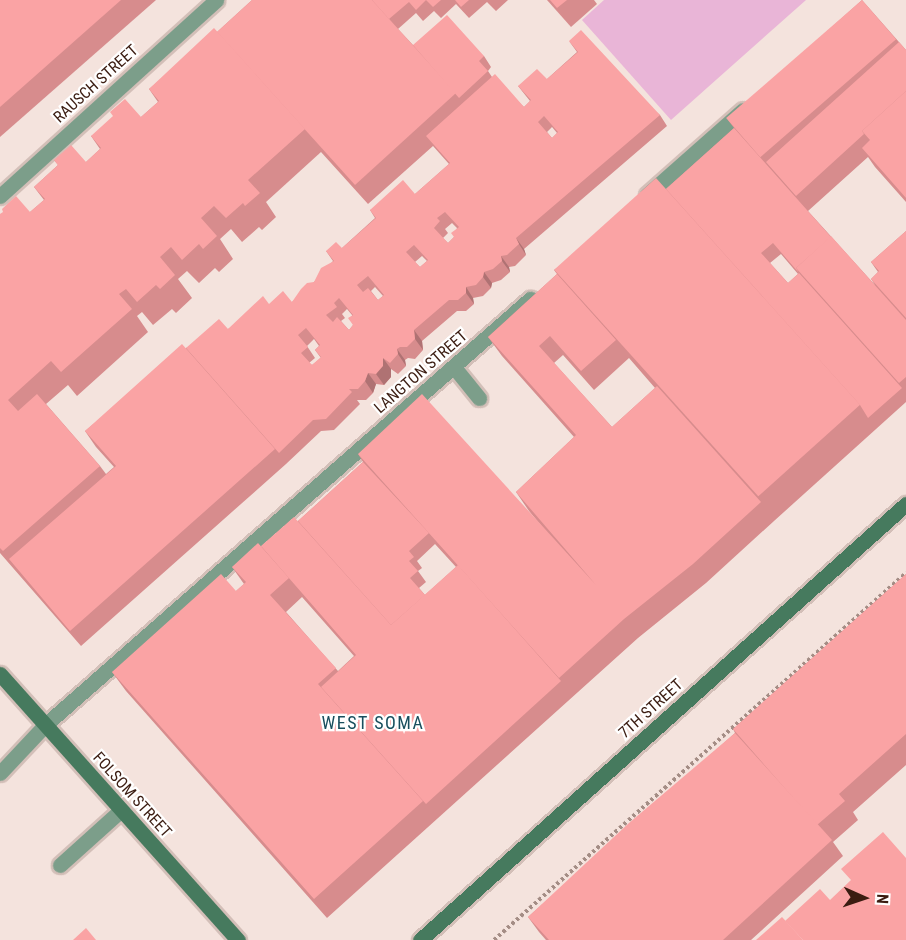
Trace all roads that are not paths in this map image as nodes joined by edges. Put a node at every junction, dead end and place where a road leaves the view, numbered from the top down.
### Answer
1 (216, 0) edge
2 (752, 102) edge
3 (0, 196) edge
4 (638, 203) edge
5 (542, 289) edge
6 (454, 368) junction
7 (479, 398) dead end
8 (906, 504) edge
9 (0, 674) edge
10 (45, 725) junction
11 (0, 773) edge
12 (121, 810) junction
13 (60, 865) dead end
14 (238, 940) edge
15 (420, 940) edge

1 - 3 street, RAUSCH STREET
2 - 4 street
5 - 6 street, LANGTON STREET
6 - 7 street
6 - 10 street, LANGTON STREET
8 - 15 main road, 7TH STREET
9 - 10 main road, FOLSOM STREET
10 - 11 street, LANGTON STREET
10 - 12 main road, FOLSOM STREET
12 - 13 street
12 - 14 main road, FOLSOM STREET

